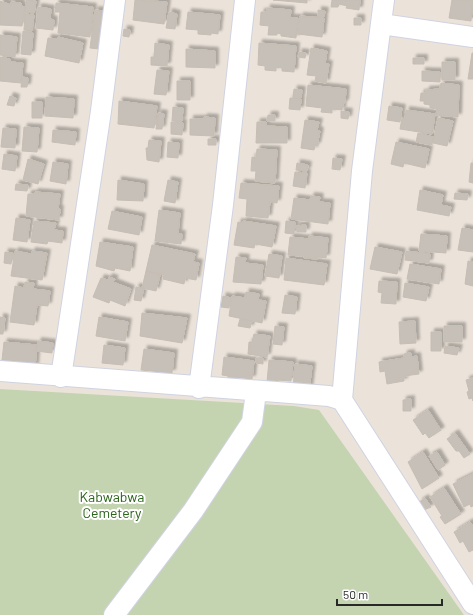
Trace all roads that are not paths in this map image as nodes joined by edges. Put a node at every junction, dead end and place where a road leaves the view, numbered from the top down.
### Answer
1 (115, 0) edge
2 (245, 0) edge
3 (384, 0) edge
4 (381, 24) junction
5 (473, 38) edge
6 (0, 371) edge
7 (61, 377) junction
8 (199, 388) junction
9 (256, 392) junction
10 (342, 400) junction
11 (473, 604) edge
12 (114, 615) edge

1 - 7 street
2 - 8 street
3 - 4 street
4 - 5 street
4 - 10 street
6 - 7 street
7 - 8 street
8 - 9 street
9 - 10 street
9 - 12 street
10 - 11 street

